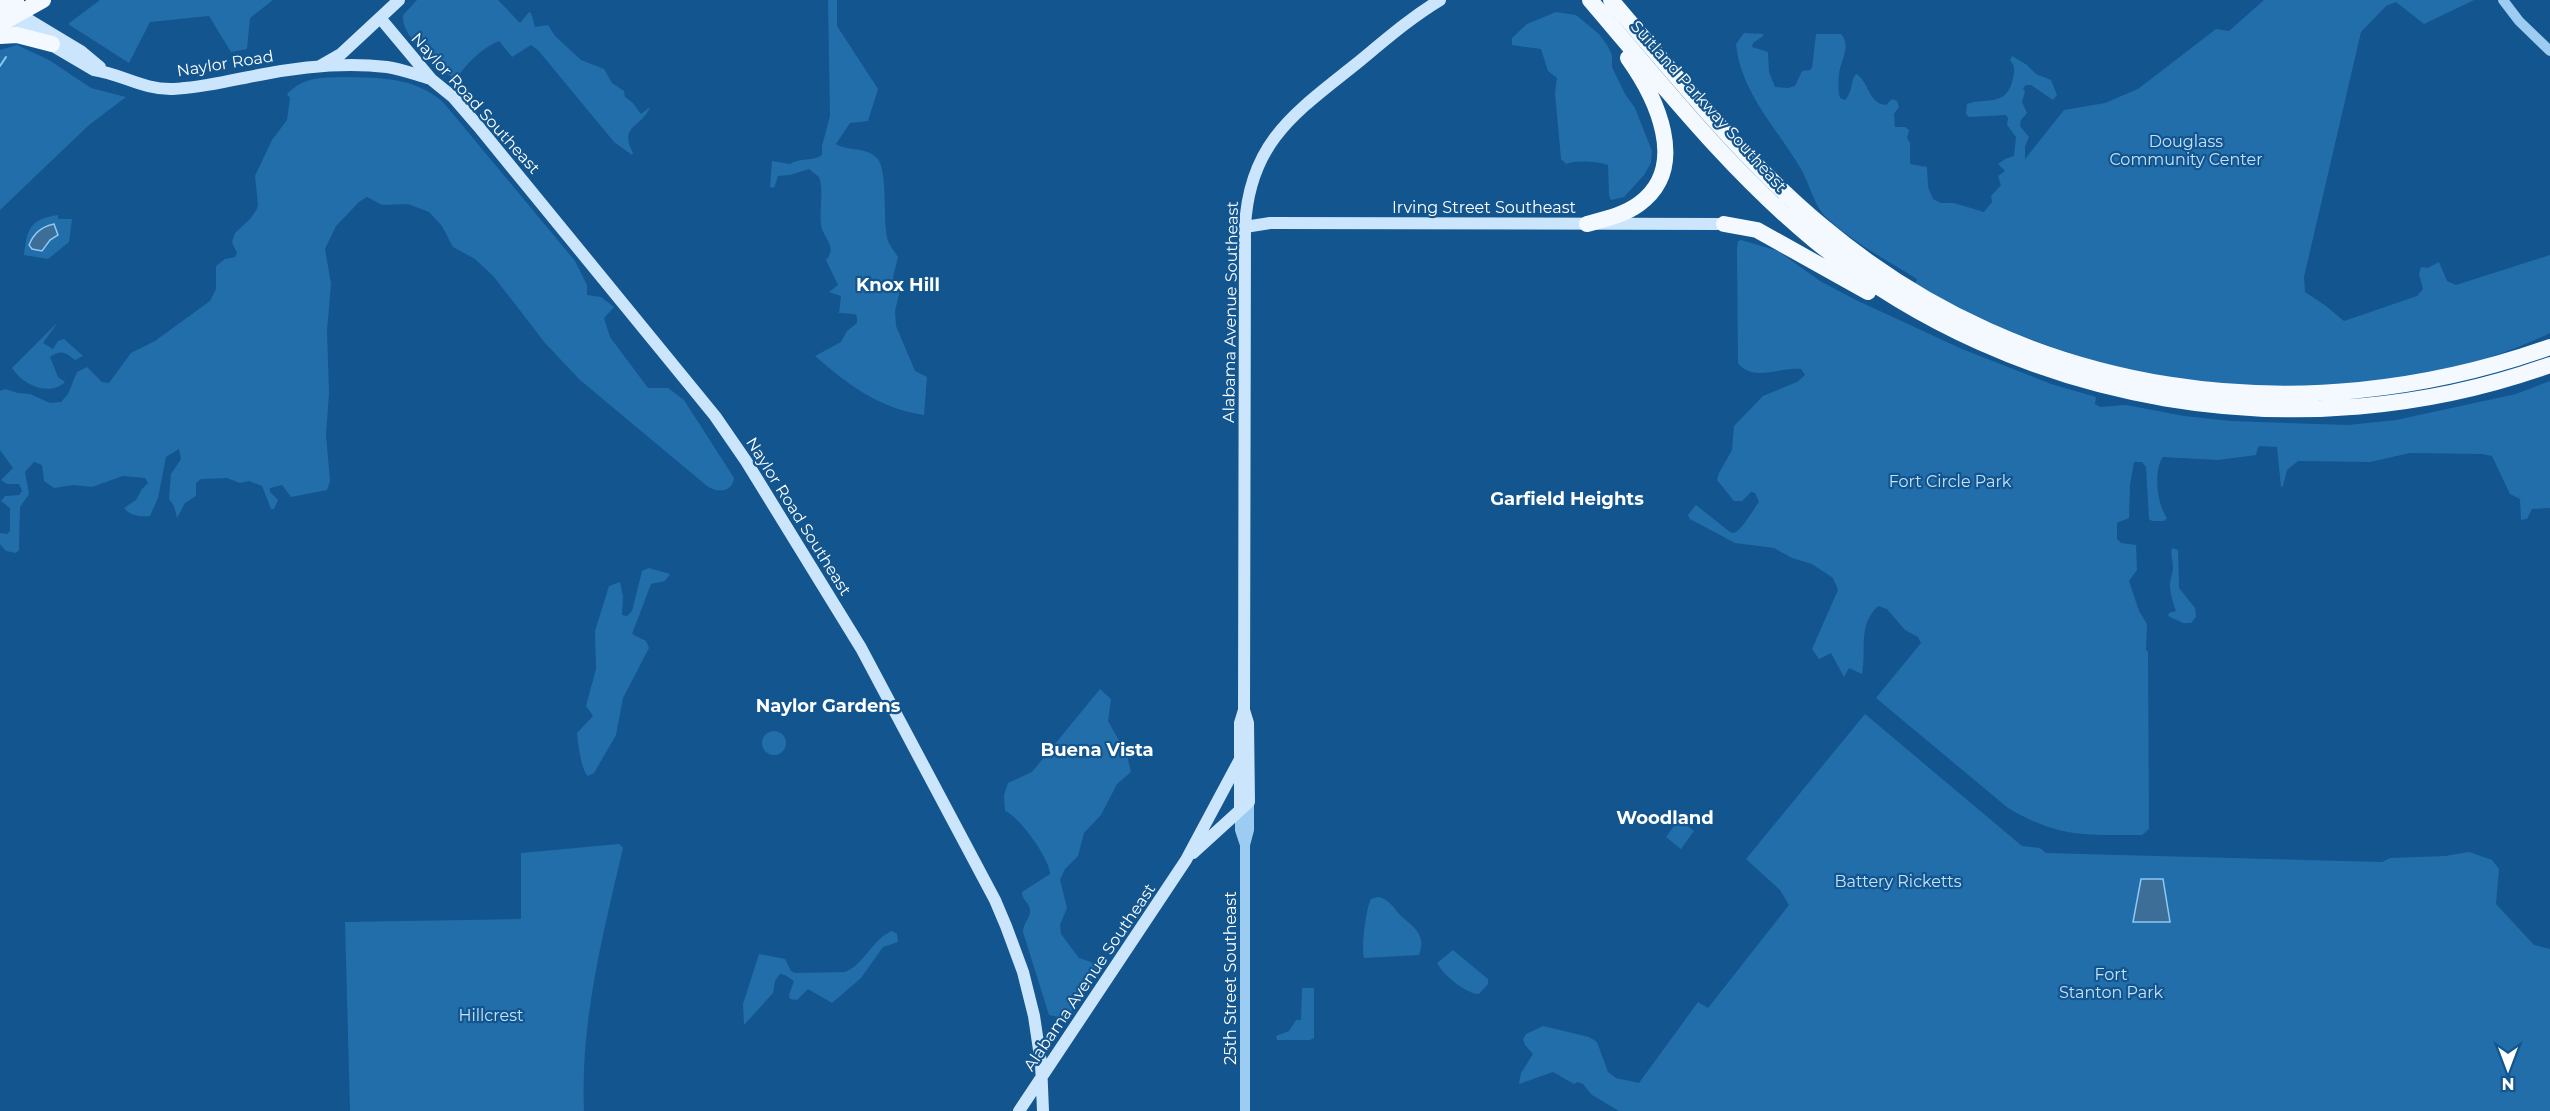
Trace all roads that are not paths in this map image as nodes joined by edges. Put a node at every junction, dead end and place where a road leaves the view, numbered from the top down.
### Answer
1 (43, 0) edge
2 (399, 0) edge
3 (1440, 0) edge
4 (1589, 0) edge
5 (1611, 0) edge
6 (2503, 0) edge
7 (6, 11) edge
8 (381, 19) junction
9 (0, 36) edge
10 (52, 44) junction
11 (2550, 51) edge
12 (316, 68) junction
13 (105, 72) junction
14 (432, 80) junction
15 (1587, 224) junction
16 (1724, 224) joint
17 (1245, 227) junction
18 (1955, 331) junction
19 (2550, 347) edge
20 (2550, 365) edge
21 (1244, 710) junction
22 (1240, 760) junction
23 (1244, 806) junction
24 (1186, 860) junction
25 (1042, 1076) junction
26 (1019, 1111) edge
27 (1044, 1111) edge
28 (1245, 1111) edge

1 - 7 highway
2 - 8 main road
3 - 17 main road, Alabama Avenue Southeast
4 - 15 highway
4 - 18 highway, Suitland Parkway Southeast
5 - 19 highway, Suitland Parkway Southeast
6 - 11 street
7 - 10 main road, Naylor Road
7 - 13 main road, Naylor Road
8 - 12 main road
8 - 14 main road, Naylor Road Southeast
9 - 10 highway
10 - 13 main road, Naylor Road
12 - 13 main road, Naylor Road
12 - 14 main road, Naylor Road
14 - 25 main road, Naylor Road Southeast
15 - 16 main road, Irving Street Southeast
15 - 17 main road, Irving Street Southeast
16 - 18 highway
17 - 21 main road, Alabama Avenue Southeast
18 - 20 highway, Suitland Parkway Southeast
21 - 22 main road, Alabama Avenue Southeast
21 - 23 main road, Alabama Avenue Southeast
22 - 23 main road, Alabama Avenue Southeast
22 - 24 main road, Alabama Avenue Southeast
23 - 24 main road, Alabama Avenue Southeast
23 - 28 street, 25th Street Southeast
24 - 25 main road, Alabama Avenue Southeast
25 - 26 main road, Alabama Avenue Southeast
25 - 27 main road, Naylor Road Southeast

